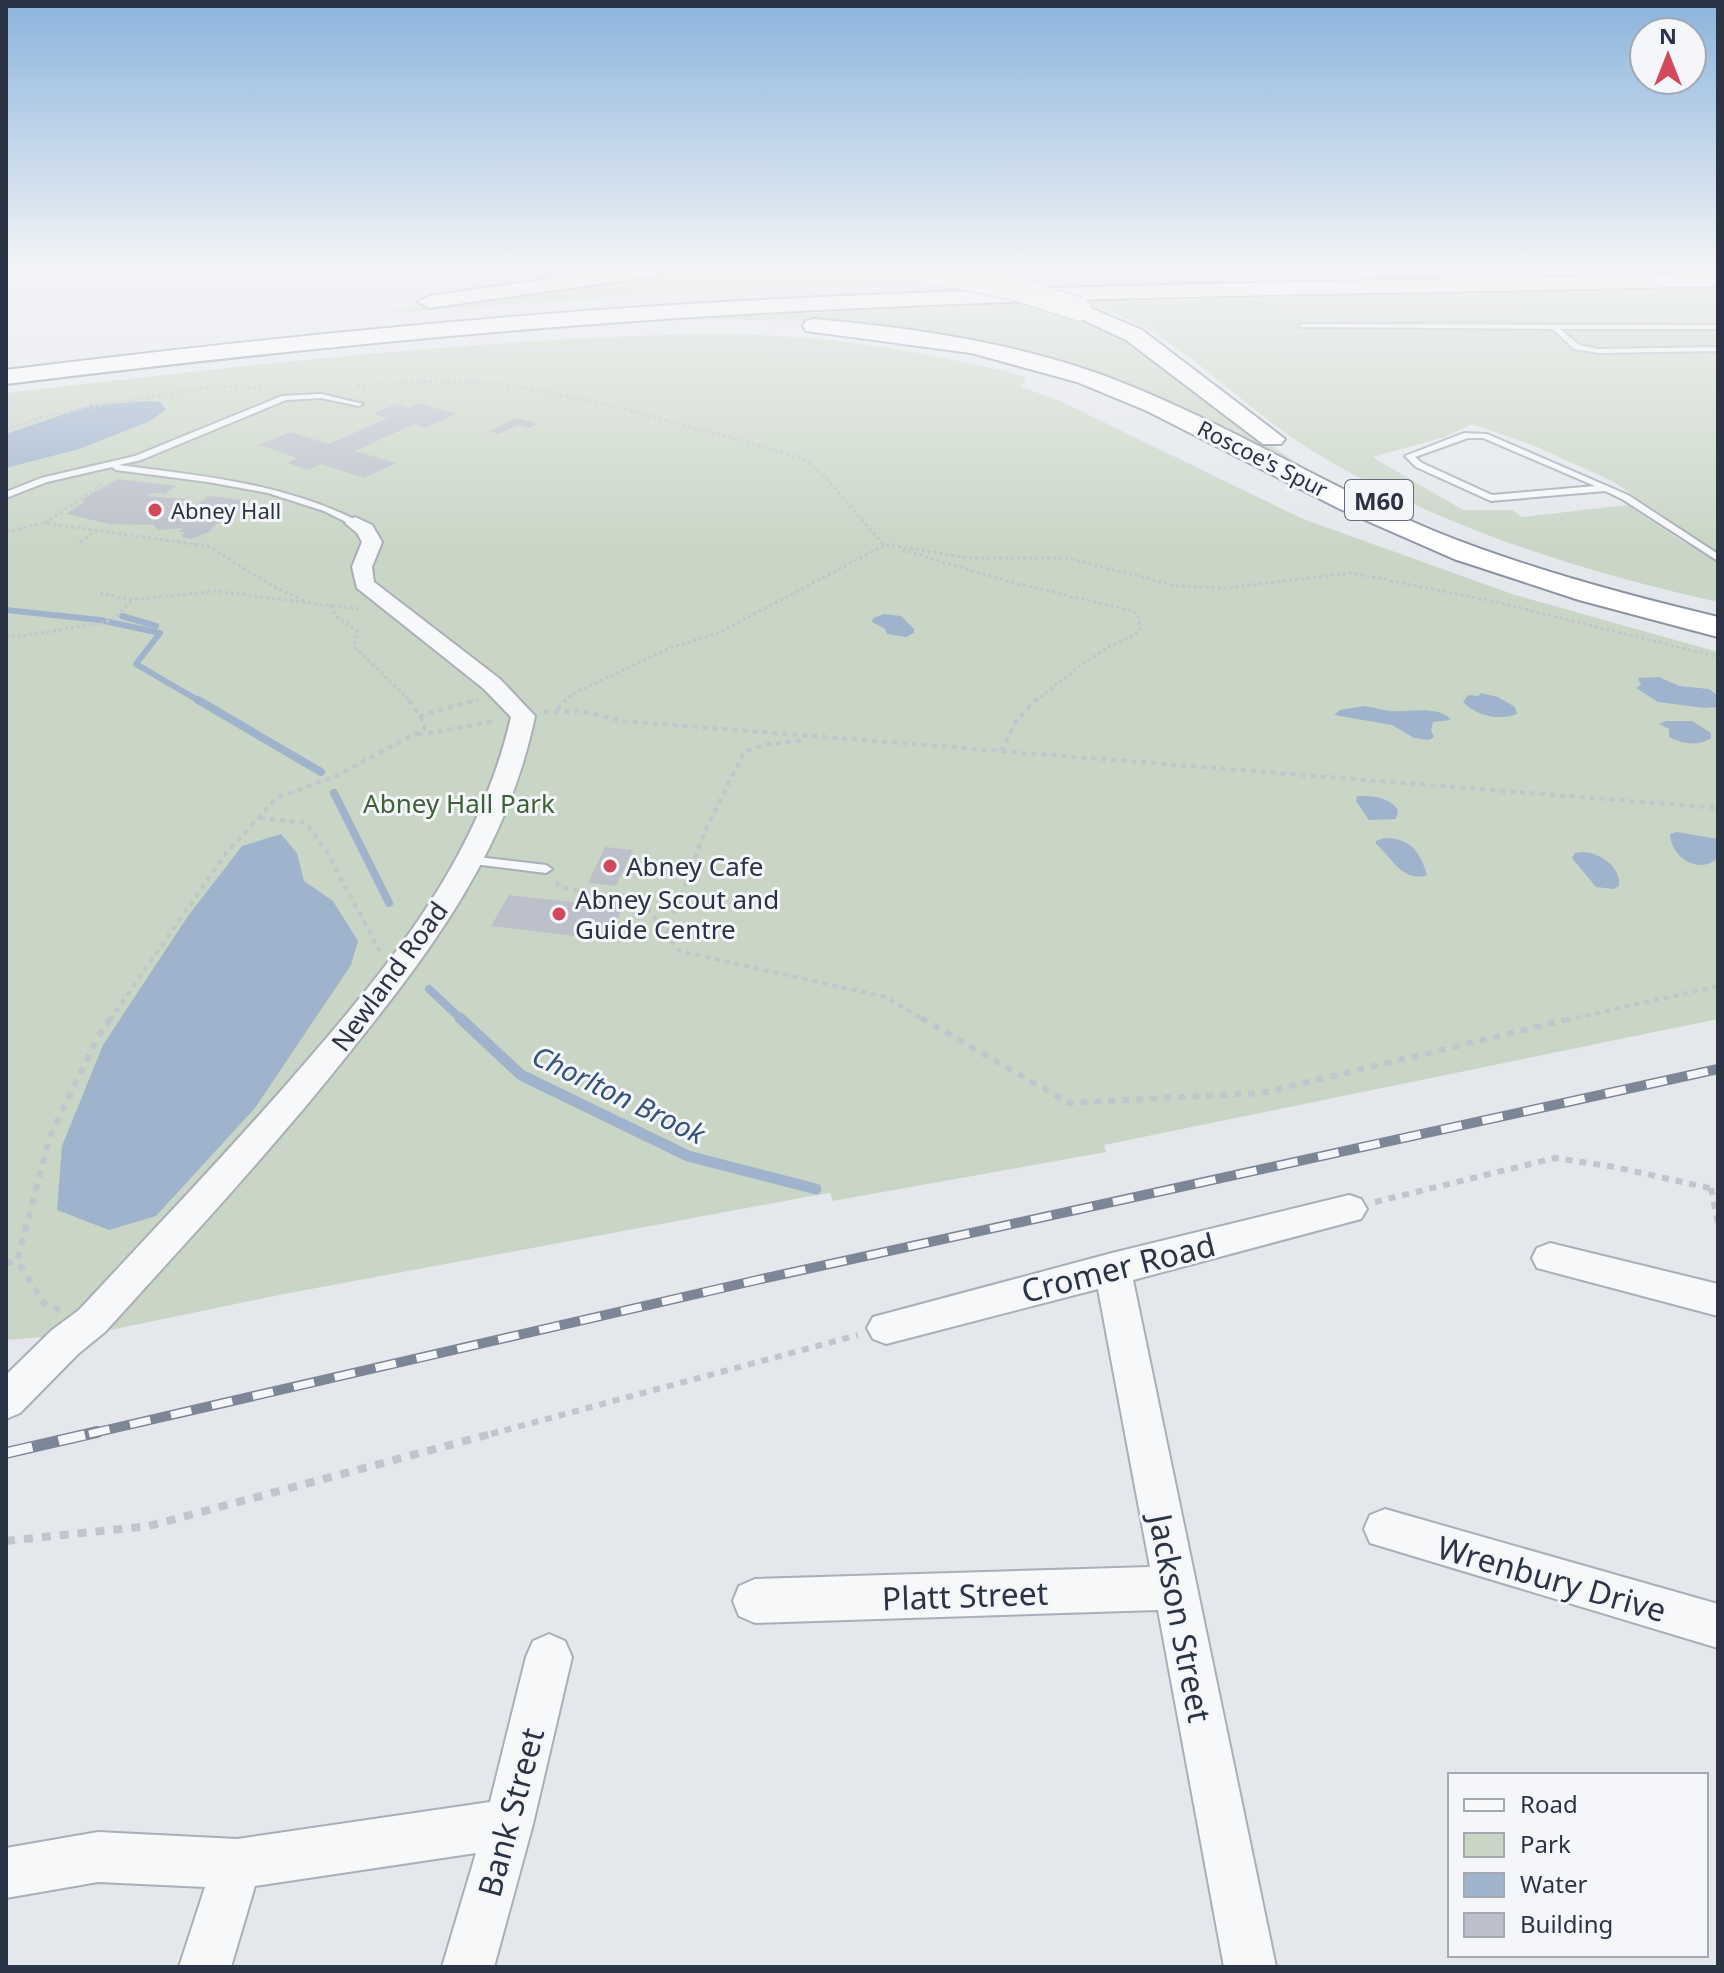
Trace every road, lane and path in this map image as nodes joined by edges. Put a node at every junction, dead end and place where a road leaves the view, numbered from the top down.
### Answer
1 (122, 362) edge
2 (1032, 362) edge
3 (1170, 362) edge
4 (6, 377) edge
5 (348, 387) dead end
6 (275, 391) dead end
7 (359, 404) dead end
8 (6, 430) edge
9 (109, 466) junction
10 (127, 469) junction
11 (1606, 488) junction
12 (6, 495) edge
13 (44, 523) junction
14 (355, 523) joint
15 (96, 530) junction
16 (6, 532) edge
17 (80, 542) dead end
18 (883, 544) junction
19 (1718, 558) edge
20 (100, 593) dead end
21 (131, 600) junction
22 (304, 601) junction
23 (392, 605) junction
24 (330, 606) junction
25 (1718, 612) edge
26 (1718, 627) edge
27 (6, 634) edge
28 (1718, 657) edge
29 (501, 693) junction
30 (557, 709) junction
31 (419, 716) junction
32 (523, 716) junction
33 (413, 736) junction
34 (803, 736) junction
35 (1001, 751) junction
36 (1718, 808) edge
37 (260, 818) junction
38 (469, 860) junction
39 (546, 869) joint
40 (666, 934) junction
41 (380, 952) dead end
42 (1718, 986) edge
43 (1714, 1189) edge
44 (1349, 1209) joint
45 (1718, 1223) edge
46 (1550, 1258) dead end
47 (17, 1261) junction
48 (6, 1263) edge
49 (1112, 1268) junction
50 (1718, 1300) edge
51 (92, 1321) junction
52 (886, 1328) joint
53 (6, 1401) edge
54 (1385, 1529) dead end
55 (6, 1541) edge
56 (1175, 1588) junction
57 (755, 1601) dead end
58 (1718, 1626) edge
59 (549, 1657) dead end
60 (509, 1824) junction
61 (237, 1864) junction
62 (6, 1873) edge
63 (205, 1967) edge
64 (468, 1967) edge
65 (1250, 1967) edge

1 - 4 highway, M60
2 - 26 highway, Roscoe's Spur / M60
3 - 25 highway, Roscoe's Spur / M60, bridge
5 - 18 path
6 - 8 path
7 - 9 lane
9 - 10 lane
9 - 12 lane
10 - 13 path
10 - 14 lane
11 - 11 lane
11 - 19 lane
13 - 15 path
13 - 16 path
14 - 23 street
15 - 17 path
15 - 22 path
18 - 28 path
18 - 30 path
18 - 35 path
20 - 21 path
21 - 22 path
21 - 27 path
22 - 24 path
23 - 24 path
23 - 29 street
24 - 31 path
29 - 31 path
29 - 32 street
30 - 32 path
30 - 34 path
31 - 33 path
32 - 33 path
32 - 38 street, Newland Road
33 - 37 path
34 - 35 path
34 - 40 path
35 - 36 path
37 - 41 path
37 - 47 path
38 - 39 lane
38 - 51 street, Newland Road
39 - 40 path
40 - 42 path
43 - 44 path
43 - 45 path
44 - 49 street, Cromer Road
46 - 50 street
47 - 48 path
47 - 51 path
49 - 52 street, Cromer Road
49 - 56 street, Jackson Street
51 - 53 street, Newland Road
52 - 55 path
54 - 58 street, Wrenbury Drive
56 - 57 street, Platt Street
56 - 65 street, Jackson Street
59 - 60 street, Bank Street
60 - 61 street
60 - 64 street, Bank Street
61 - 62 street
61 - 63 street

